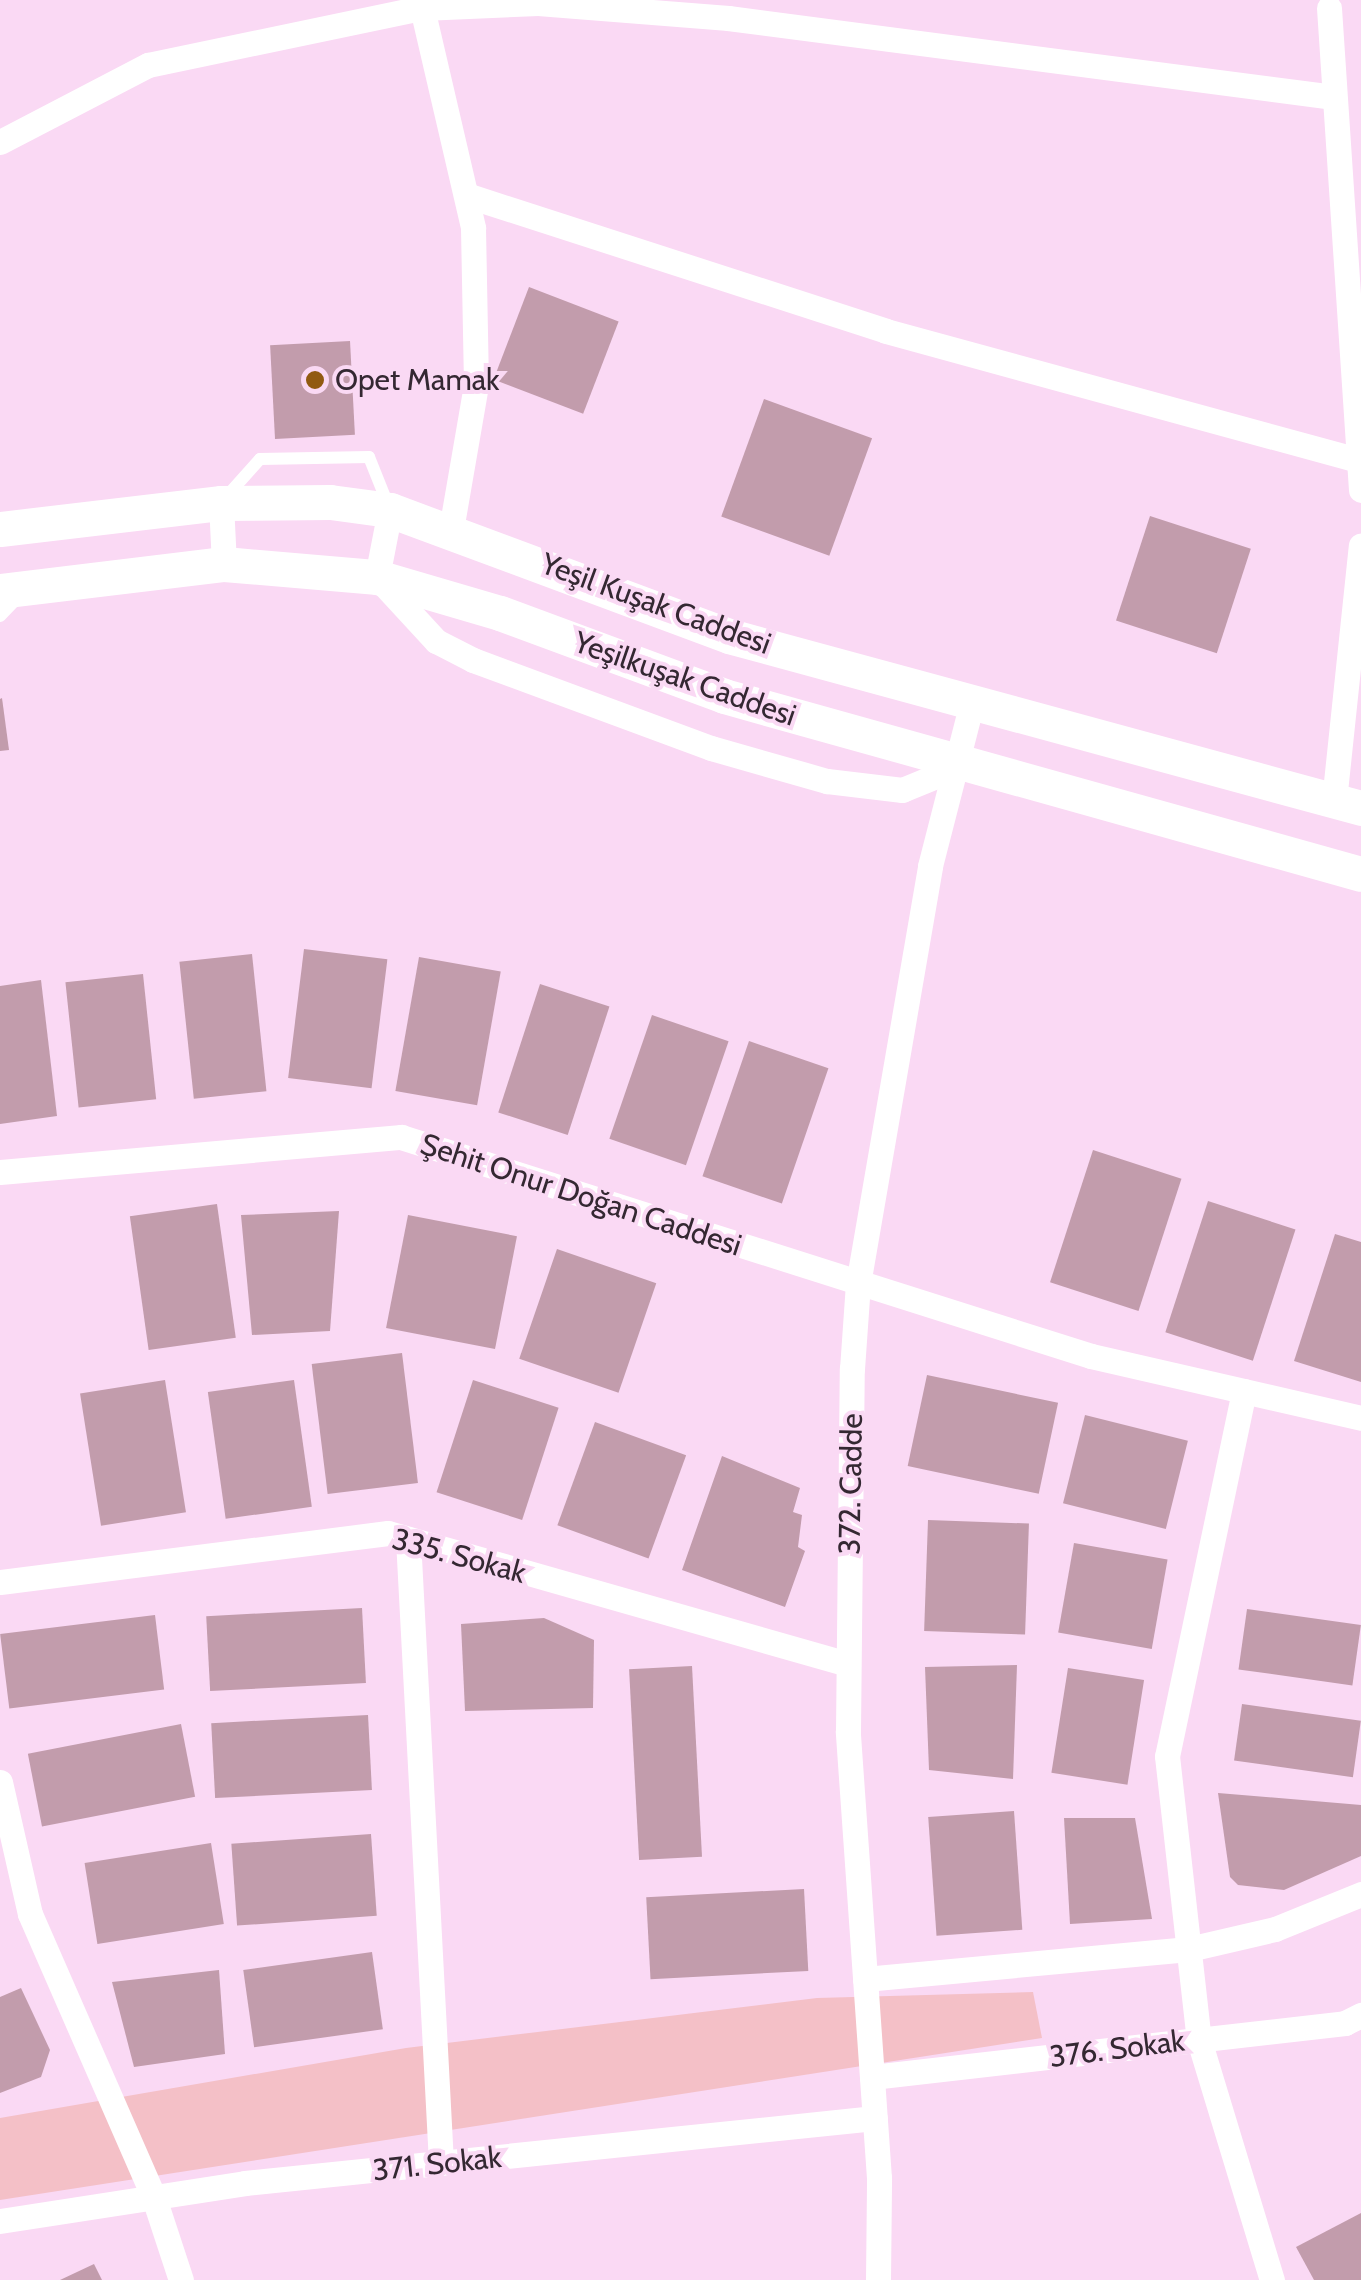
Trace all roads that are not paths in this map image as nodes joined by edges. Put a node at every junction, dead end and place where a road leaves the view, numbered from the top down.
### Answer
1 (420, 4) edge
2 (1329, 8) dead end
3 (1334, 97) junction
4 (0, 142) edge
5 (466, 195) junction
6 (1351, 225) edge
7 (1359, 460) edge
8 (1361, 490) edge
9 (221, 503) junction
10 (390, 510) junction
11 (0, 529) edge
12 (451, 530) junction
13 (1361, 545) edge
14 (224, 564) junction
15 (377, 577) junction
16 (13, 590) edge
17 (0, 616) edge
18 (973, 700) junction
19 (958, 766) junction
20 (1348, 804) edge
21 (1361, 874) edge
22 (0, 1172) edge
23 (858, 1284) junction
24 (1244, 1391) junction
25 (1361, 1418) edge
26 (408, 1539) junction
27 (0, 1582) edge
28 (848, 1664) junction
29 (0, 1782) edge
30 (1361, 1894) edge
31 (1189, 1949) junction
32 (865, 1979) junction
33 (1361, 2015) edge
34 (1199, 2040) junction
35 (872, 2077) junction
36 (874, 2118) junction
37 (441, 2163) junction
38 (154, 2198) junction
39 (0, 2220) edge
40 (181, 2280) edge
41 (878, 2280) edge
42 (1272, 2280) edge

1 - 3 street
1 - 4 street
1 - 5 street
2 - 3 street
3 - 6 street
5 - 7 street
5 - 12 street
6 - 7 street
7 - 8 street
9 - 10 main road, Yeşil Kuşak Caddesi
9 - 10 lane
9 - 11 main road, Yeşil Kuşak Caddesi
9 - 14 street
10 - 12 main road, Yeşil Kuşak Caddesi
10 - 15 street
12 - 18 main road, Yeşil Kuşak Caddesi
13 - 20 street
14 - 15 main road, Yeşilkuşak Caddesi
14 - 16 main road, Yeşilkuşak Caddesi
15 - 19 main road, Yeşilkuşak Caddesi
15 - 19 street
16 - 17 lane
18 - 19 street, 372. Cadde
18 - 20 main road, Yeşil Kuşak Caddesi
19 - 21 main road, Yeşilkuşak Caddesi
19 - 23 street, 372. Cadde
22 - 23 street, Şehit Onur Doğan Caddesi
23 - 24 street, Şehit Onur Doğan Caddesi
23 - 28 street, 372. Cadde
24 - 25 street, Şehit Onur Doğan Caddesi
24 - 31 street
26 - 27 street, 335. Sokak
26 - 28 street, 335. Sokak
26 - 37 street
28 - 32 street, 372. Cadde
29 - 38 street
30 - 31 street
31 - 32 street
31 - 34 street
32 - 35 street, 372. Cadde
33 - 34 street, 376. Sokak
34 - 35 street, 376. Sokak
34 - 42 street
35 - 36 street, 372. Cadde
36 - 37 street, 371. Sokak
36 - 41 street, 372. Cadde
37 - 38 street, 371. Sokak
38 - 39 street, 371. Sokak
38 - 40 street

